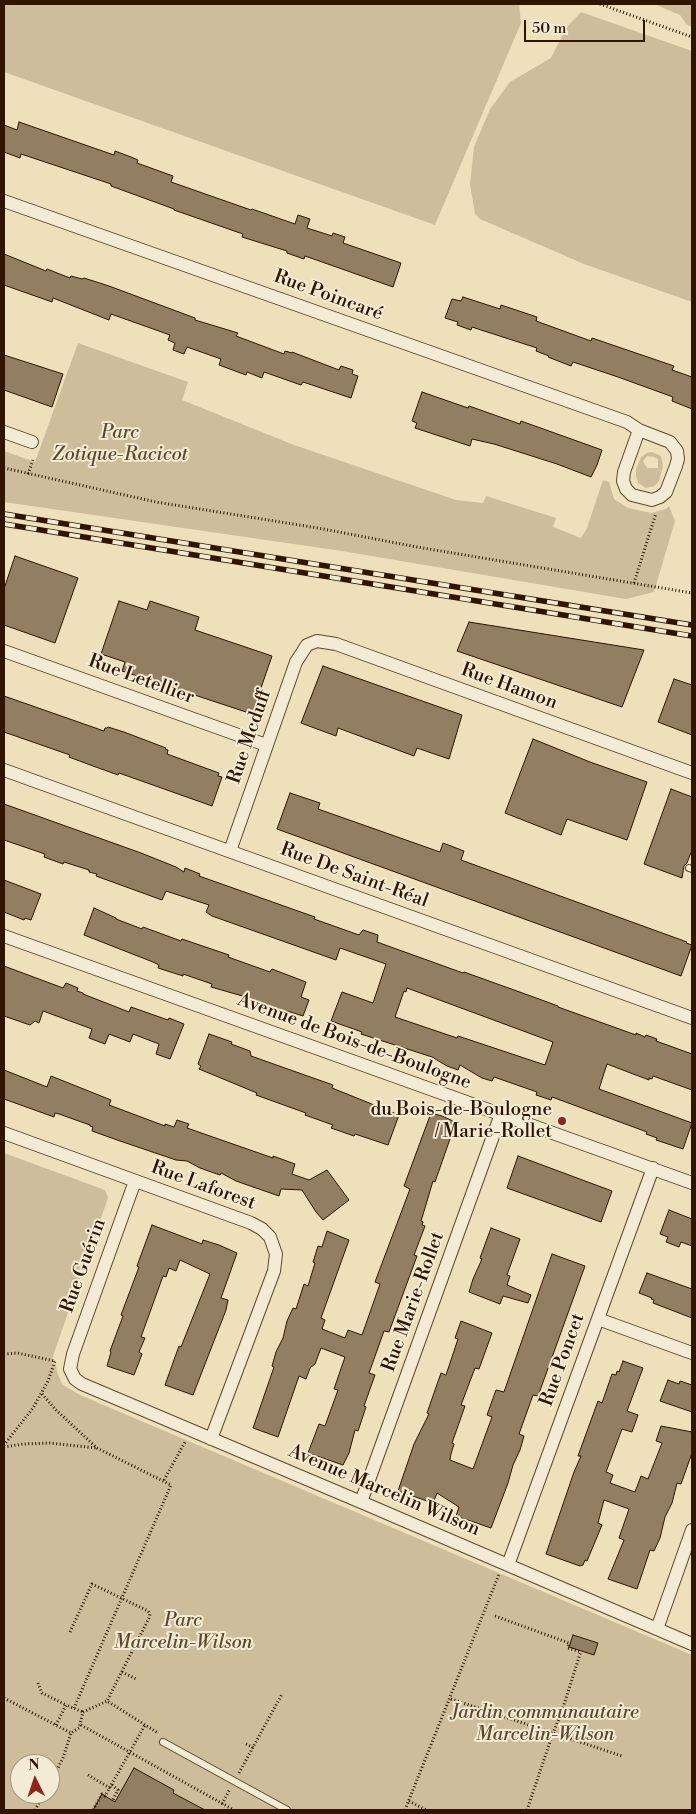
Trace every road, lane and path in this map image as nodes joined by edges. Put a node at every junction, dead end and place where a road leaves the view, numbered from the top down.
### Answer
1 (600, 4) edge
2 (692, 37) edge
3 (4, 200) edge
4 (639, 430) junction
5 (4, 432) edge
6 (32, 442) dead end
7 (33, 460) dead end
8 (4, 468) edge
9 (28, 474) junction
10 (656, 512) dead end
11 (634, 583) junction
12 (692, 593) edge
13 (313, 642) joint
14 (4, 651) edge
15 (266, 745) junction
16 (4, 770) edge
17 (692, 772) edge
18 (230, 851) junction
19 (4, 936) edge
20 (692, 1018) edge
21 (501, 1114) junction
22 (4, 1133) edge
23 (653, 1168) junction
24 (136, 1181) junction
25 (692, 1183) edge
26 (598, 1319) junction
27 (692, 1353) edge
28 (4, 1354) edge
29 (70, 1365) joint
30 (42, 1394) junction
31 (187, 1439) dead end
32 (211, 1439) junction
33 (4, 1446) edge
34 (97, 1448) junction
35 (164, 1480) junction
36 (361, 1502) junction
37 (692, 1530) edge
38 (504, 1569) junction
39 (122, 1598) junction
40 (495, 1616) dead end
41 (657, 1629) junction
42 (70, 1632) dead end
43 (692, 1644) edge
44 (122, 1672) junction
45 (136, 1679) dead end
46 (38, 1683) dead end
47 (282, 1694) dead end
48 (4, 1698) edge
49 (451, 1699) junction
50 (107, 1701) junction
51 (66, 1705) junction
52 (74, 1708) junction
53 (83, 1712) junction
54 (56, 1725) junction
55 (81, 1725) junction
56 (146, 1725) junction
57 (553, 1732) junction
58 (71, 1733) junction
59 (159, 1735) dead end
60 (163, 1742) dead end
61 (246, 1744) dead end
62 (254, 1748) junction
63 (130, 1753) junction
64 (622, 1756) dead end
65 (245, 1762) dead end
66 (60, 1765) edge
67 (88, 1775) dead end
68 (111, 1786) junction
69 (113, 1800) dead end
70 (409, 1801) junction
71 (93, 1810) edge
72 (234, 1810) edge
73 (287, 1810) edge
74 (405, 1810) edge
75 (426, 1810) edge
76 (527, 1810) edge

1 - 2 path
3 - 4 street, Rue Poincaré
4 - 4 street, Rue Poincaré
5 - 6 street
7 - 9 path
8 - 9 path
9 - 11 path
10 - 11 path
11 - 12 path
13 - 15 street, Rue Mcduff
13 - 17 street, Rue Hamon
14 - 15 street, Rue Letellier
15 - 18 street, Rue Mcduff
16 - 18 street, Rue De Saint-Réal
18 - 20 street, Rue De Saint-Réal
19 - 21 street, Avenue de Bois-de-Boulogne
21 - 23 street, Avenue de Bois-de-Boulogne
21 - 36 street, Rue Marie-Rollet
22 - 24 street, Rue Laforest
23 - 25 street, Avenue de Bois-de-Boulogne
23 - 26 street, Rue Poncet
24 - 29 street, Rue Guérin
24 - 32 street, Rue Laforest
26 - 27 street
26 - 38 street, Rue Poncet
28 - 30 path
29 - 32 street, Avenue Marcelin Wilson
30 - 33 path
30 - 34 path
31 - 35 path
32 - 36 street, Avenue Marcelin Wilson
33 - 34 path
34 - 35 path
35 - 39 path
36 - 38 street, Avenue Marcelin Wilson
37 - 41 street
38 - 41 street, Avenue Marcelin Wilson
38 - 49 path
39 - 42 path
39 - 44 path
39 - 52 path
40 - 57 path
41 - 43 street, Avenue Marcelin Wilson
44 - 45 path
44 - 50 path
46 - 51 path
47 - 62 path
48 - 54 path
49 - 57 path
49 - 70 path
50 - 53 path
50 - 56 path
51 - 52 path
51 - 54 path
52 - 53 path
53 - 55 path
54 - 58 path
55 - 58 path
55 - 63 path
56 - 59 path
56 - 63 path
57 - 64 path
57 - 76 path
58 - 66 path
60 - 73 lane
61 - 62 path
62 - 65 path
63 - 68 path
63 - 72 path
67 - 68 path
68 - 69 path
68 - 71 path
70 - 74 path
70 - 75 path

